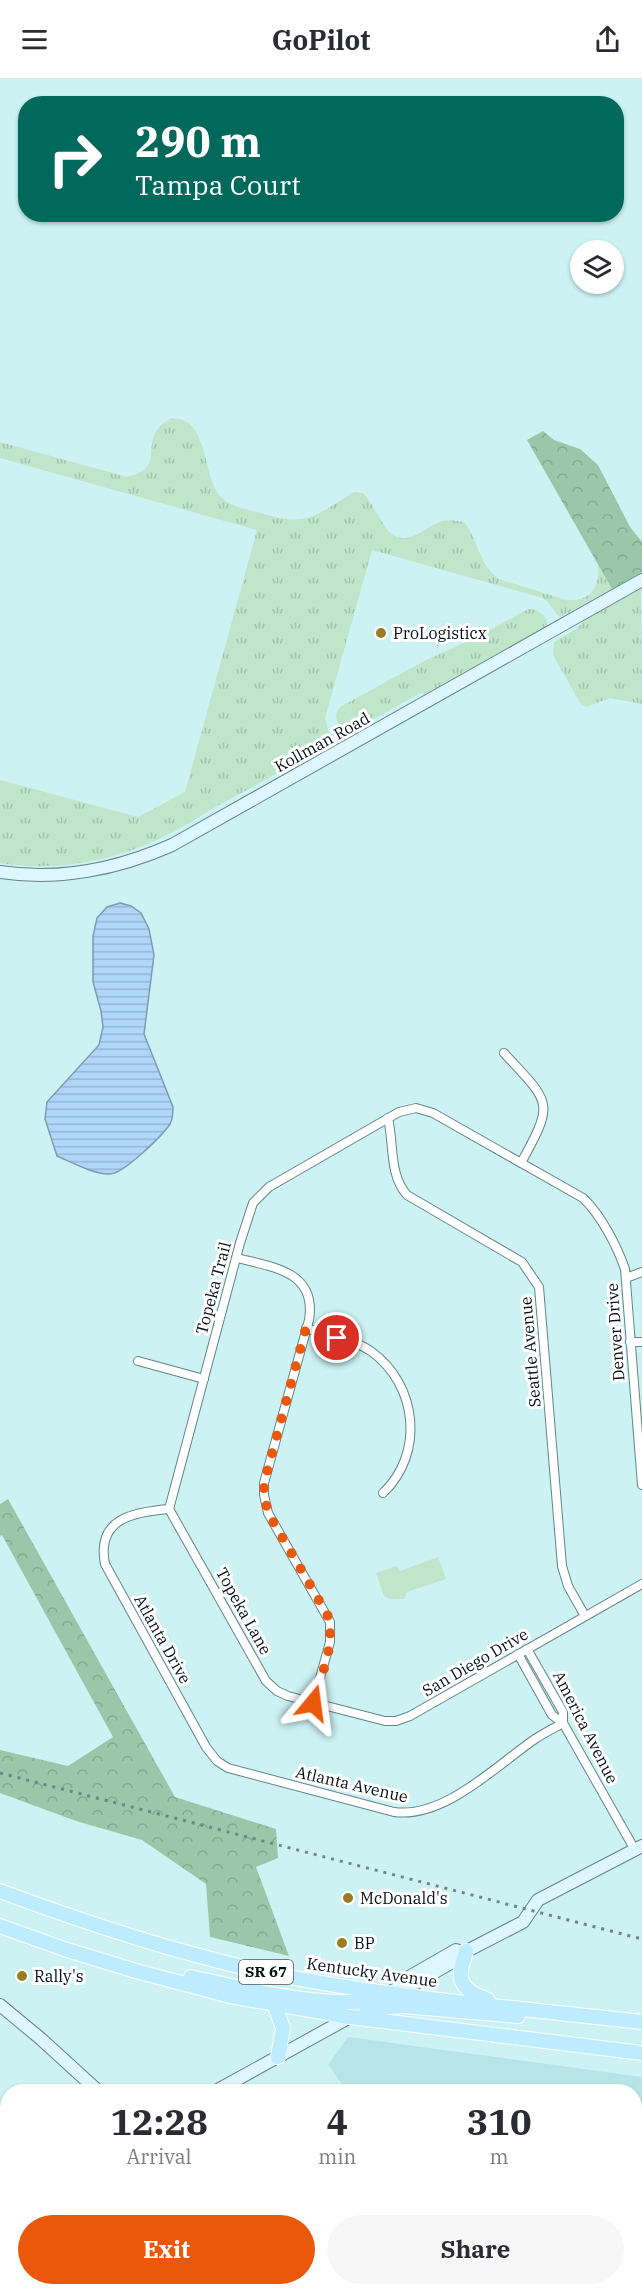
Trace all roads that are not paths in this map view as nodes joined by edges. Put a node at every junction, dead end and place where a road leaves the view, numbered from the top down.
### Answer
1 (642, 580) edge
2 (0, 872) edge
3 (504, 1053) dead end
4 (416, 1108) joint
5 (388, 1118) junction
6 (521, 1163) junction
7 (237, 1258) junction
8 (642, 1272) edge
9 (626, 1278) junction
10 (306, 1328) junction
11 (630, 1342) junction
12 (642, 1342) edge
13 (138, 1361) dead end
14 (204, 1379) junction
15 (642, 1485) edge
16 (383, 1493) dead end
17 (169, 1509) junction
18 (642, 1584) edge
19 (585, 1616) junction
20 (527, 1649) junction
21 (518, 1654) junction
22 (313, 1703) junction
23 (563, 1723) junction
24 (219, 1762) joint
25 (639, 1848) edge
26 (0, 1891) edge
27 (0, 1926) edge
28 (465, 1952) junction
29 (156, 1977) junction
30 (390, 1992) junction
31 (378, 2000) junction
32 (274, 2004) junction
33 (0, 2005) edge
34 (501, 2005) junction
35 (536, 2010) junction
36 (355, 2014) junction
37 (642, 2022) edge
38 (642, 2053) edge
39 (278, 2057) junction
40 (90, 2084) edge
41 (229, 2084) edge

1 - 2 street, Kollman Road
3 - 6 street
4 - 5 street, Topeka Trail
4 - 6 street, Denver Drive
5 - 7 street, Topeka Trail
5 - 19 street, Seattle Avenue
6 - 9 street, Denver Drive
7 - 10 street
7 - 14 street, Topeka Trail
8 - 9 street
9 - 11 street, Denver Drive
10 - 16 street
10 - 22 street
11 - 12 street
11 - 15 street, Denver Drive
13 - 14 street
14 - 17 street, Topeka Trail
17 - 22 street, Topeka Lane
17 - 24 street, Atlanta Drive
18 - 19 street, San Diego Drive
19 - 20 street, San Diego Drive
20 - 21 street, San Diego Drive
20 - 23 street, America Avenue
21 - 22 street, San Diego Drive
21 - 23 street
23 - 24 street, Atlanta Avenue
23 - 25 street, America Avenue
25 - 28 street
26 - 30 main road, Kentucky Avenue / SR 67
27 - 29 main road, SR 67
28 - 30 street
28 - 34 main road
29 - 31 main road
29 - 32 main road, SR 67
30 - 31 street
30 - 34 main road, Kentucky Avenue / SR 67
31 - 36 street
32 - 36 main road, SR 67
32 - 39 main road
33 - 40 street
34 - 35 main road, Kentucky Avenue / SR 67
35 - 36 main road
35 - 37 main road, Kentucky Avenue / SR 67
36 - 38 main road, SR 67
36 - 39 street
39 - 41 street

